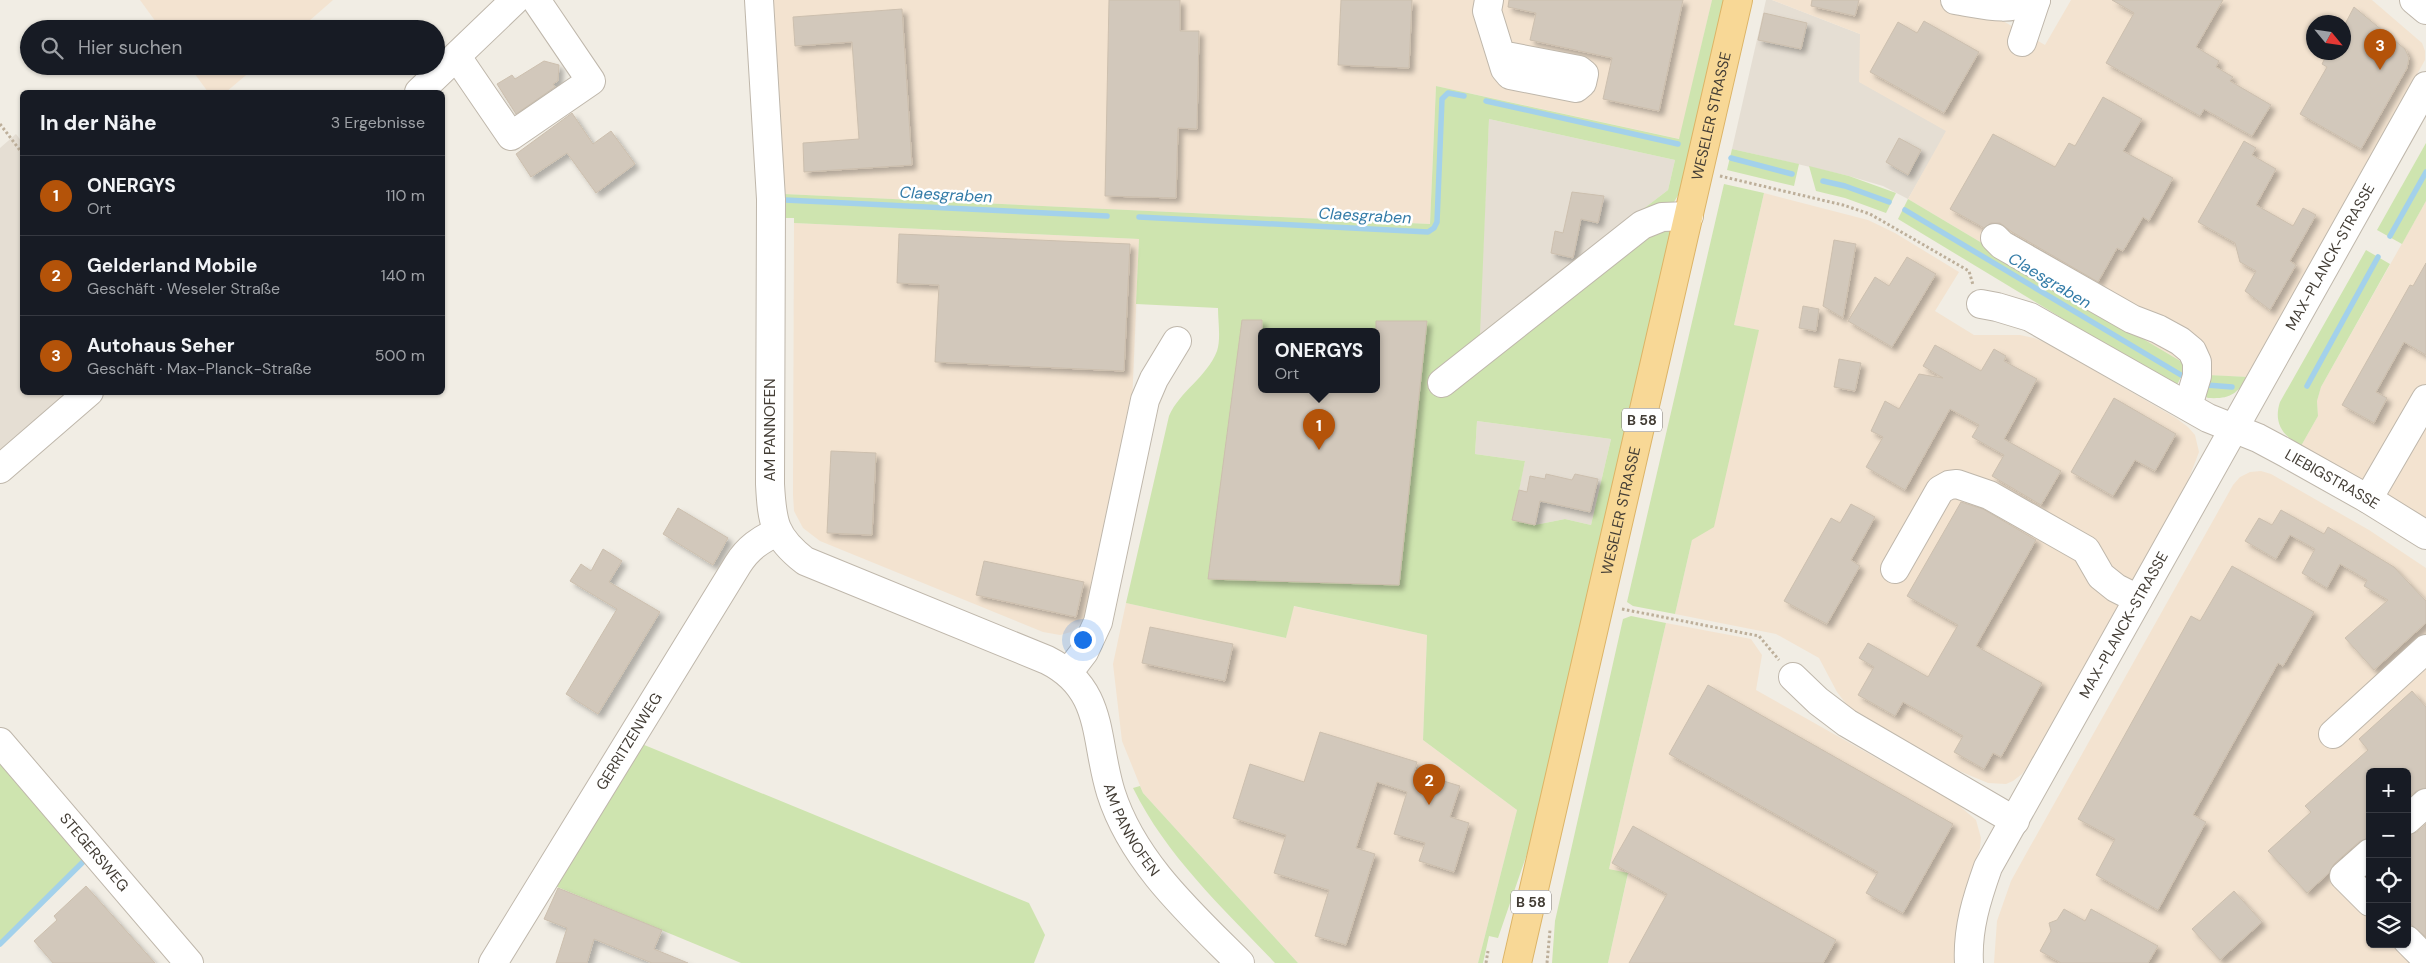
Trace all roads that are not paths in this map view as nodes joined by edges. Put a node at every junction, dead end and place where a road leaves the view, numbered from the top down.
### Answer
1 (515, 0) edge
2 (536, 0) edge
3 (759, 0) edge
4 (1489, 0) edge
5 (1738, 0) edge
6 (1956, 0) edge
7 (2036, 0) edge
8 (2414, 0) edge
9 (2426, 10) edge
10 (2022, 42) dead end
11 (1502, 55) dead end
12 (457, 57) junction
13 (445, 68) edge
14 (437, 75) edge
15 (2426, 86) edge
16 (421, 90) edge
17 (1689, 216) junction
18 (1995, 238) dead end
19 (1981, 304) road end
20 (1176, 341) dead end
21 (1442, 383) dead end
22 (85, 395) edge
23 (2426, 399) edge
24 (2188, 406) junction
25 (2235, 430) junction
26 (2, 462) edge
27 (2368, 499) junction
28 (777, 532) junction
29 (2426, 535) edge
30 (1895, 569) dead end
31 (2138, 599) junction
32 (2426, 649) edge
33 (1068, 673) junction
34 (1793, 677) road end
35 (2333, 734) dead end
36 (0, 742) edge
37 (2426, 803) edge
38 (2411, 816) edge
39 (2015, 821) junction
40 (2366, 857) edge
41 (2366, 898) edge
42 (2411, 944) edge
43 (2426, 959) edge
44 (188, 963) edge
45 (493, 963) edge
46 (1240, 963) edge
47 (1517, 963) edge
48 (1969, 963) edge

1 - 12 street
2 - 12 street
3 - 28 street, AM PANNOFEN
4 - 11 street
5 - 17 main road, WESELER STRASSE / B 58
6 - 7 street
7 - 10 street
8 - 9 street
12 - 13 street
14 - 16 street
15 - 25 street, MAX-PLANCK-STRASSE
17 - 21 street
17 - 47 main road, WESELER STRASSE / B 58
18 - 24 street
19 - 24 street
20 - 33 street
22 - 26 street
23 - 27 street
24 - 25 street
25 - 27 street, LIEBIGSTRASSE
25 - 31 street, MAX-PLANCK-STRASSE
27 - 29 street, LIEBIGSTRASSE
28 - 33 street, AM PANNOFEN
28 - 45 street, GERRITZENWEG
30 - 31 street
31 - 39 street, MAX-PLANCK-STRASSE
32 - 35 street
33 - 46 street, AM PANNOFEN
34 - 39 street
36 - 44 street, STEGERSWEG
37 - 38 street
39 - 48 street, MAX-PLANCK-STRASSE
40 - 41 street
42 - 43 street

